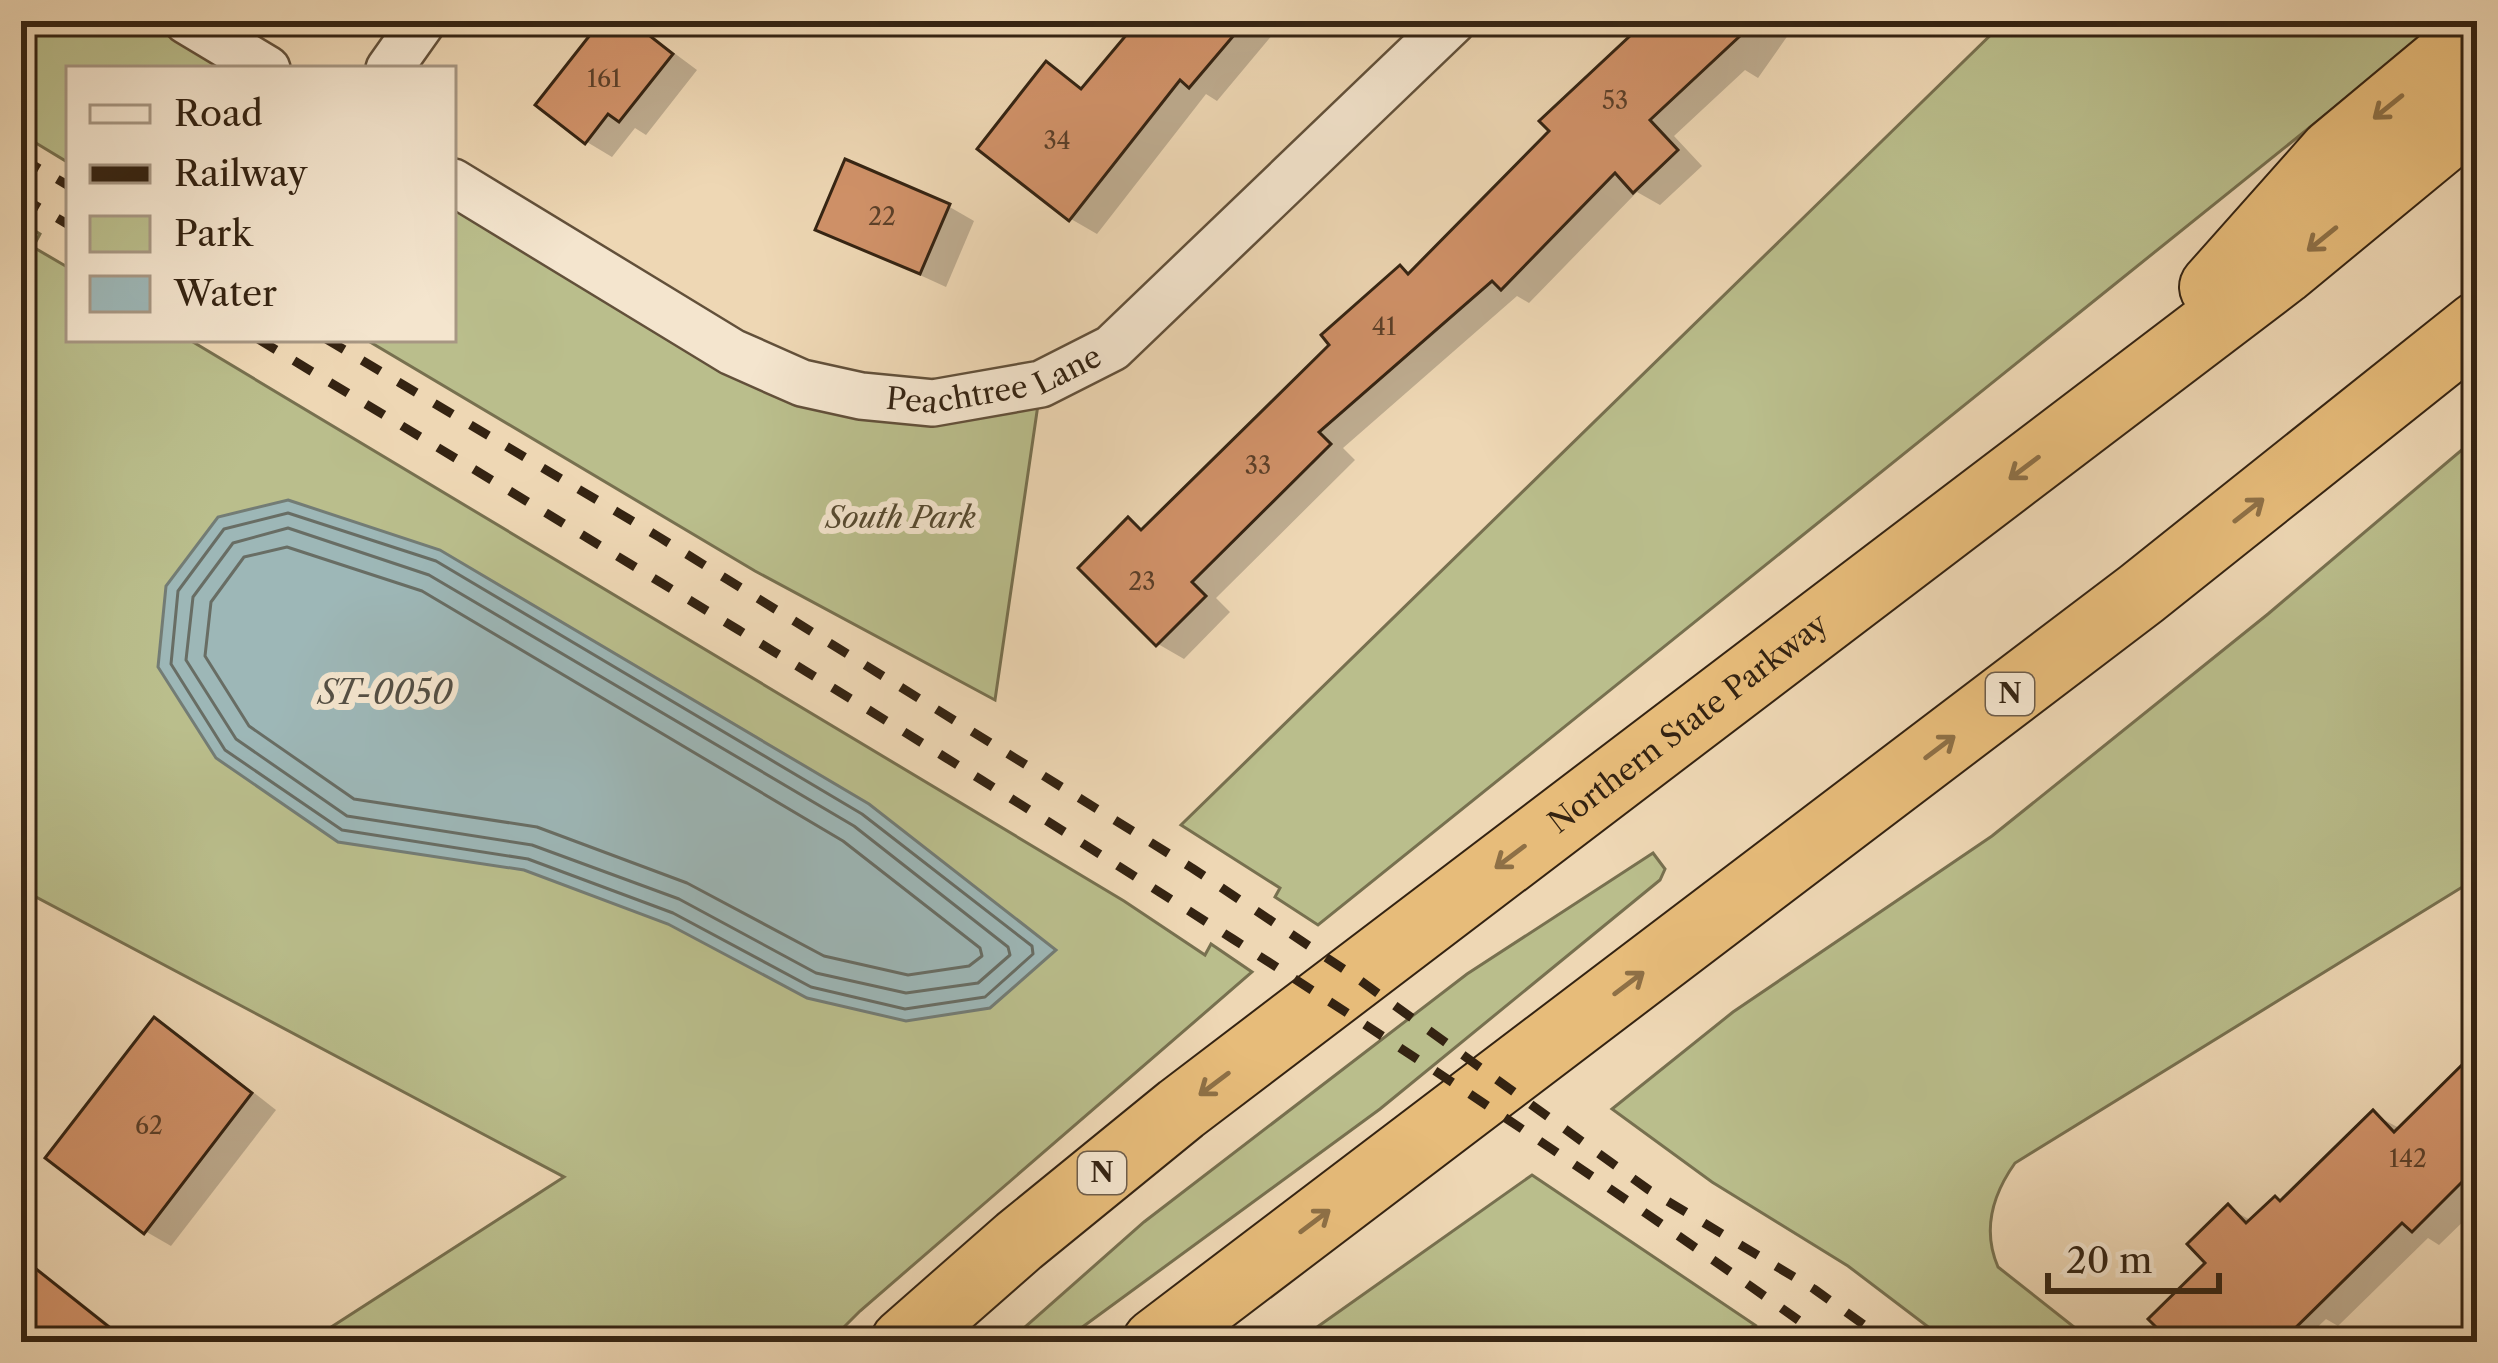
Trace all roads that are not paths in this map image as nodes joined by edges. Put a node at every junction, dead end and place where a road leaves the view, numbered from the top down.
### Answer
1 (188, 21) edge
2 (423, 21) edge
3 (1453, 21) edge
4 (2477, 32) edge
5 (262, 66) edge
6 (391, 66) edge
7 (2477, 111) edge
8 (456, 184) edge
9 (2477, 326) edge
10 (2110, 404) junction
11 (1222, 1292) junction
12 (904, 1342) edge
13 (1156, 1342) edge
14 (1175, 1342) edge

1 - 5 street
2 - 6 street
3 - 8 street, Peachtree Lane
4 -> 10 highway
7 -> 10 highway, Northern State Parkway / N
11 -> 9 highway, N
10 -> 12 highway, Northern State Parkway / N
11 - 13 highway, N
11 - 14 highway

